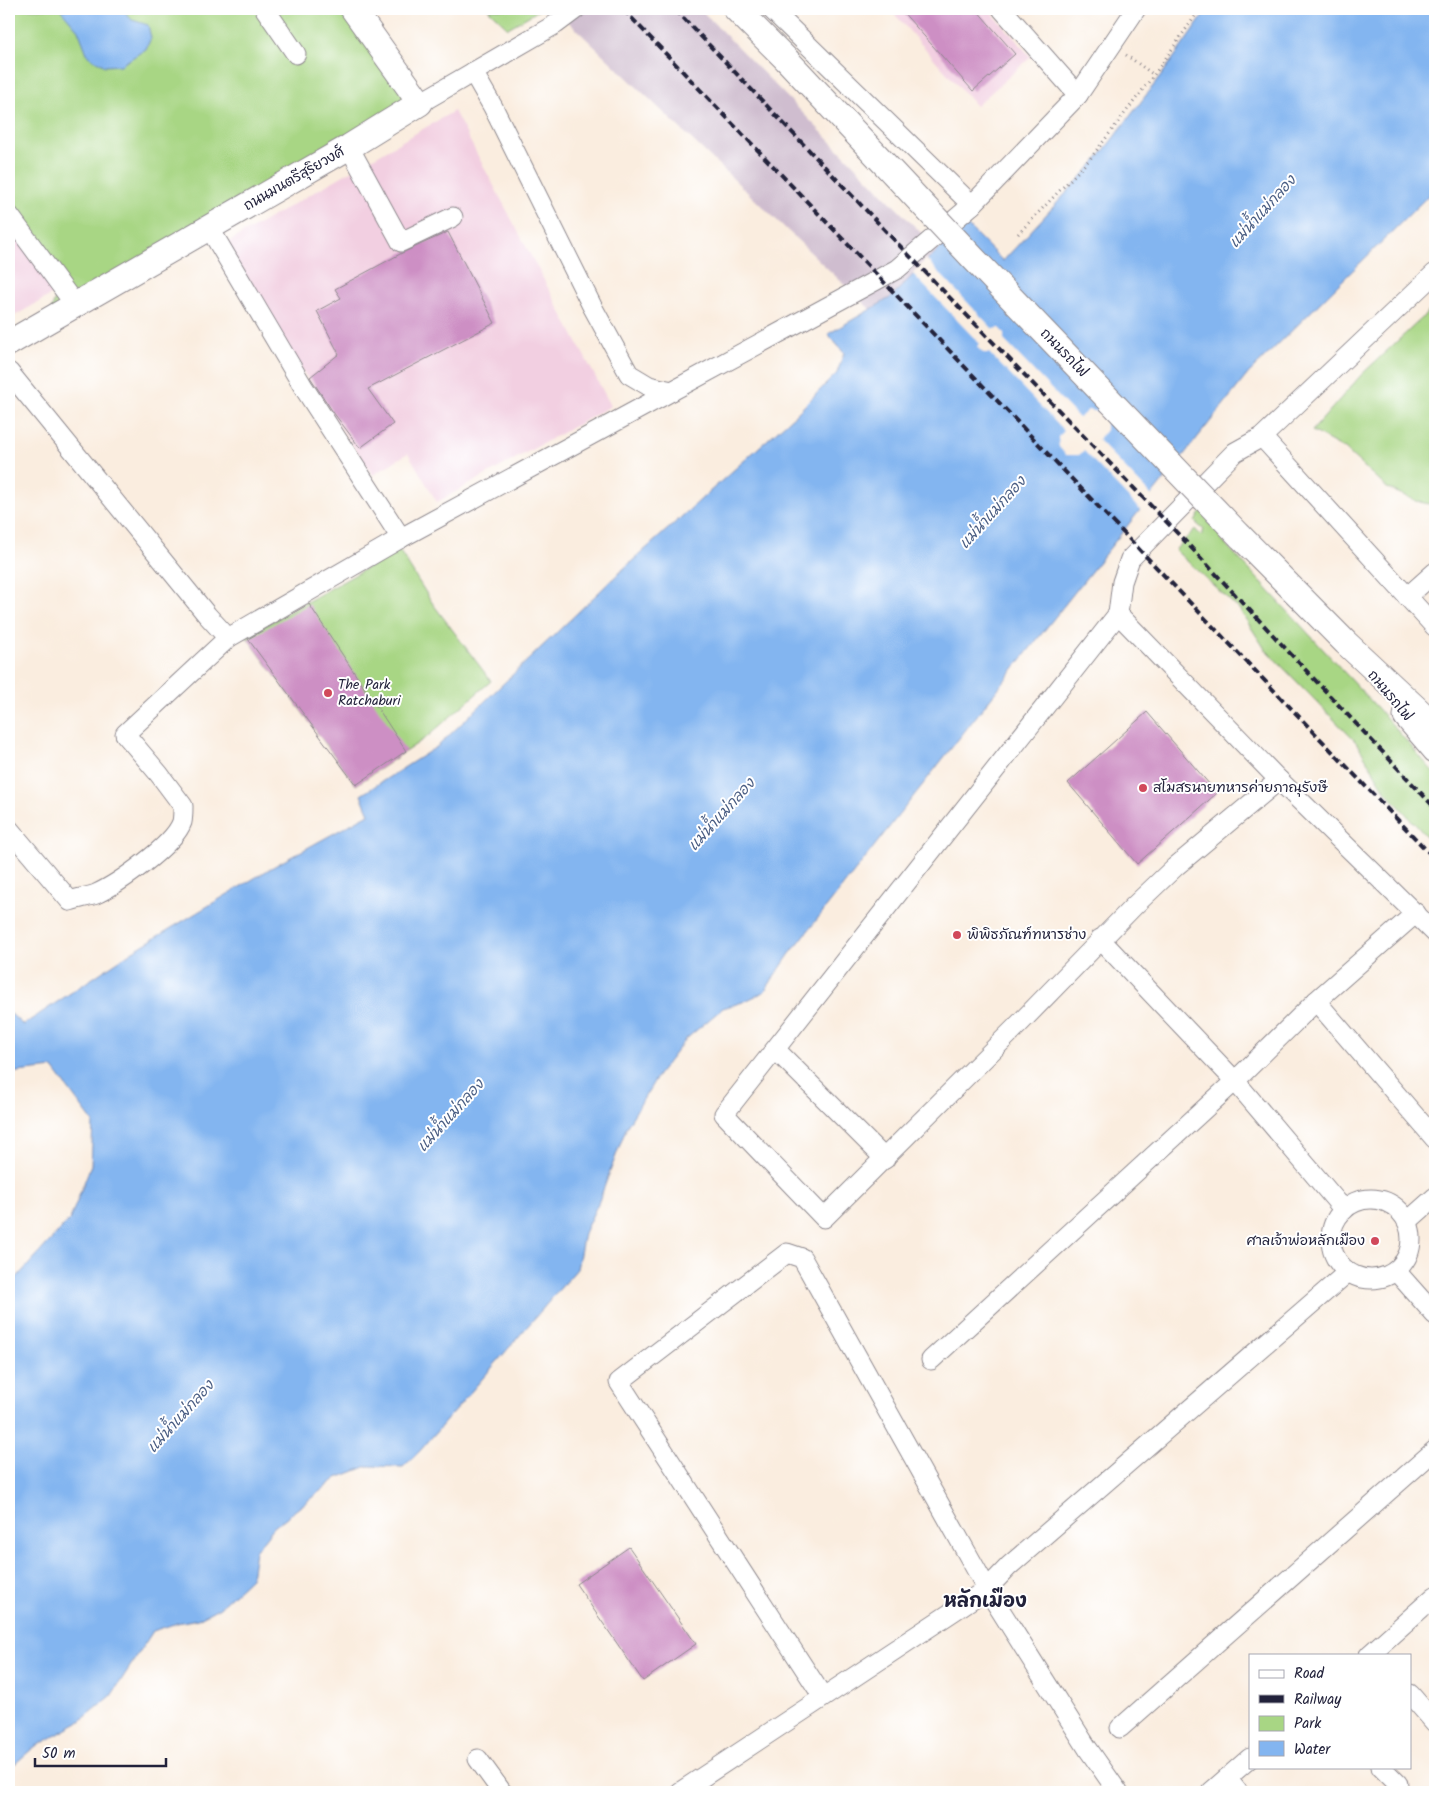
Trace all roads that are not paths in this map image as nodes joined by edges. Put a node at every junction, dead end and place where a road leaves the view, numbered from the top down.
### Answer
1 (265, 9) edge
2 (353, 9) edge
3 (576, 9) edge
4 (736, 9) edge
5 (759, 9) edge
6 (771, 9) edge
7 (1002, 9) edge
8 (1136, 9) edge
9 (296, 54) dead end
10 (787, 60) junction
11 (473, 72) junction
12 (1078, 95) junction
13 (420, 103) junction
14 (349, 147) junction
15 (972, 204) junction
16 (9, 215) edge
17 (453, 217) dead end
18 (210, 229) junction
19 (1435, 273) edge
20 (76, 306) junction
21 (9, 344) edge
22 (9, 372) edge
23 (672, 391) junction
24 (1262, 437) junction
25 (401, 538) junction
26 (1435, 572) edge
27 (1408, 597) junction
28 (1118, 614) junction
29 (1435, 627) edge
30 (228, 638) junction
31 (1346, 642) junction
32 (1435, 726) edge
33 (1435, 750) edge
34 (1279, 780) junction
35 (9, 829) edge
36 (1416, 913) junction
37 (1435, 933) edge
38 (1100, 939) junction
39 (1316, 1001) junction
40 (776, 1050) junction
41 (1235, 1080) junction
42 (1435, 1139) edge
43 (885, 1159) junction
44 (1435, 1197) edge
45 (1344, 1210) junction
46 (1408, 1220) junction
47 (1396, 1270) junction
48 (1348, 1272) junction
49 (1435, 1315) edge
50 (931, 1360) dead end
51 (1435, 1450) edge
52 (987, 1589) junction
53 (1435, 1596) edge
54 (1373, 1654) edge
55 (1412, 1696) edge
56 (823, 1697) junction
57 (1435, 1724) edge
58 (1120, 1728) dead end
59 (478, 1759) dead end
60 (1249, 1760) edge
61 (1382, 1768) edge
62 (1398, 1784) dead end
63 (1233, 1785) edge
64 (502, 1792) edge
65 (680, 1792) edge
66 (1118, 1792) edge
67 (1211, 1792) edge

1 - 9 street
2 - 13 main road
3 - 11 street, ถนนมนตรีสุริยวงศ์
4 - 10 main road, ถนนรถไฟ
5 - 10 main road, ถนนรถไฟ
6 - 15 street
7 - 12 street
8 - 12 street
10 - 31 main road, ถนนรถไฟ, bridge
11 - 13 street, ถนนมนตรีสุริยวงศ์
11 - 23 street
12 - 15 street
13 - 14 main road, ถนนมนตรีสุริยวงศ์
14 - 17 street
14 - 18 main road, ถนนมนตรีสุริยวงศ์
15 - 23 street
16 - 20 street
18 - 20 main road, ถนนมนตรีสุริยวงศ์
18 - 25 street
19 - 24 street
20 - 21 main road, ถนนมนตรีสุริยวงศ์
22 - 30 street
23 - 25 street
24 - 27 street
24 - 28 street
25 - 30 street
26 - 27 street
27 - 29 street
28 - 34 street
28 - 40 street
30 - 35 street
31 - 32 main road, ถนนรถไฟ
31 - 33 main road, ถนนรถไฟ
34 - 36 street
34 - 38 street
36 - 37 street
36 - 39 street
38 - 41 street
38 - 43 street
39 - 41 street
39 - 42 street
40 - 43 street
40 - 43 street
41 - 45 street
41 - 50 street
44 - 46 street
45 - 46 street
45 - 48 street
46 - 47 street
47 - 48 street
47 - 49 street
48 - 52 street
51 - 58 street
52 - 56 street
52 - 56 street
52 - 66 street
53 - 54 street
55 - 57 street
56 - 65 street
59 - 64 street
60 - 63 street
61 - 62 street
63 - 67 street

